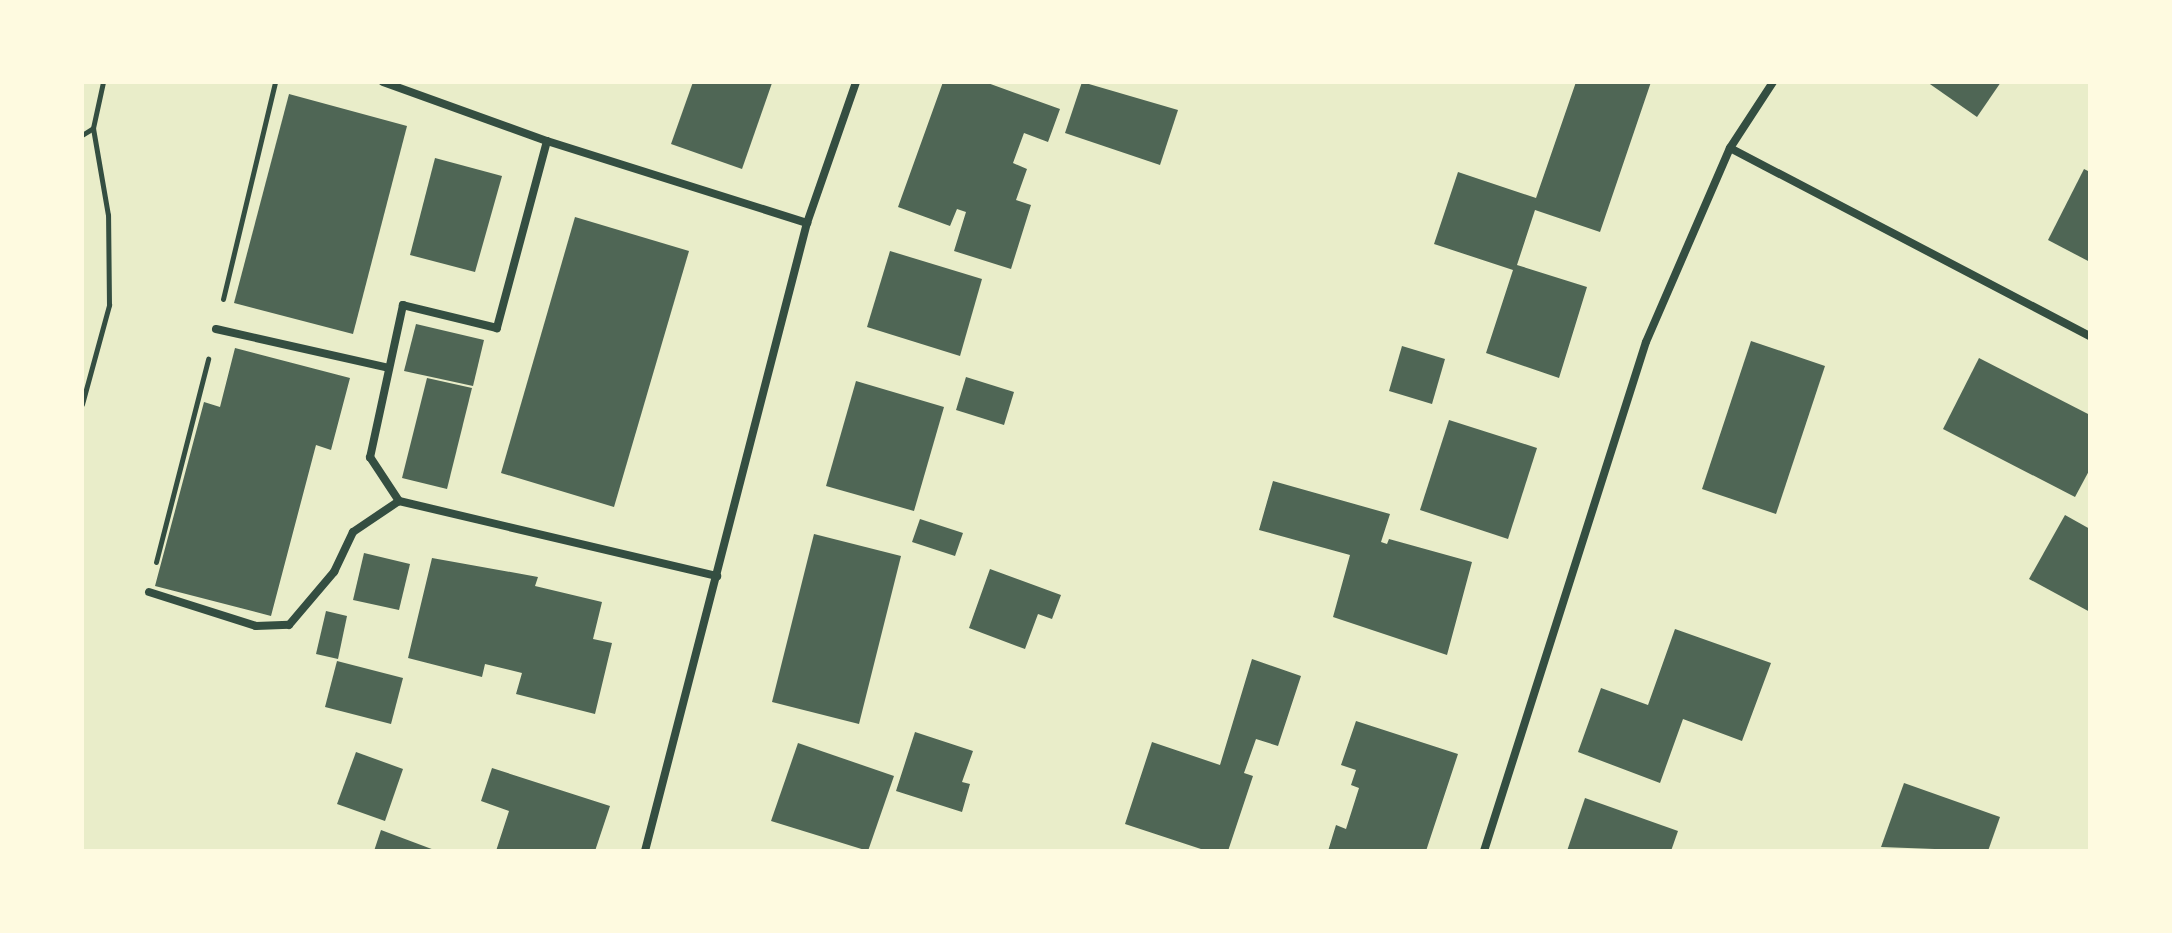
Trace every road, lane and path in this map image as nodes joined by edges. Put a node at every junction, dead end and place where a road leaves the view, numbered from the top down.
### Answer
1 (103, 82) edge
2 (383, 82) edge
3 (856, 82) edge
4 (1773, 82) edge
5 (93, 128) junction
6 (82, 135) edge
7 (547, 141) junction
8 (1730, 148) junction
9 (807, 223) junction
10 (216, 329) dead end
11 (2090, 336) edge
12 (389, 368) junction
13 (82, 404) edge
14 (399, 501) junction
15 (717, 576) junction
16 (149, 592) dead end
17 (645, 851) edge
18 (1484, 851) edge

1 - 5 path
2 - 7 street
3 - 9 street
4 - 8 street
5 - 6 path
5 - 13 path
7 - 9 street
7 - 12 street
8 - 11 street
8 - 18 street
9 - 15 street
10 - 12 street
12 - 14 street
14 - 15 street
14 - 16 street
15 - 17 street

